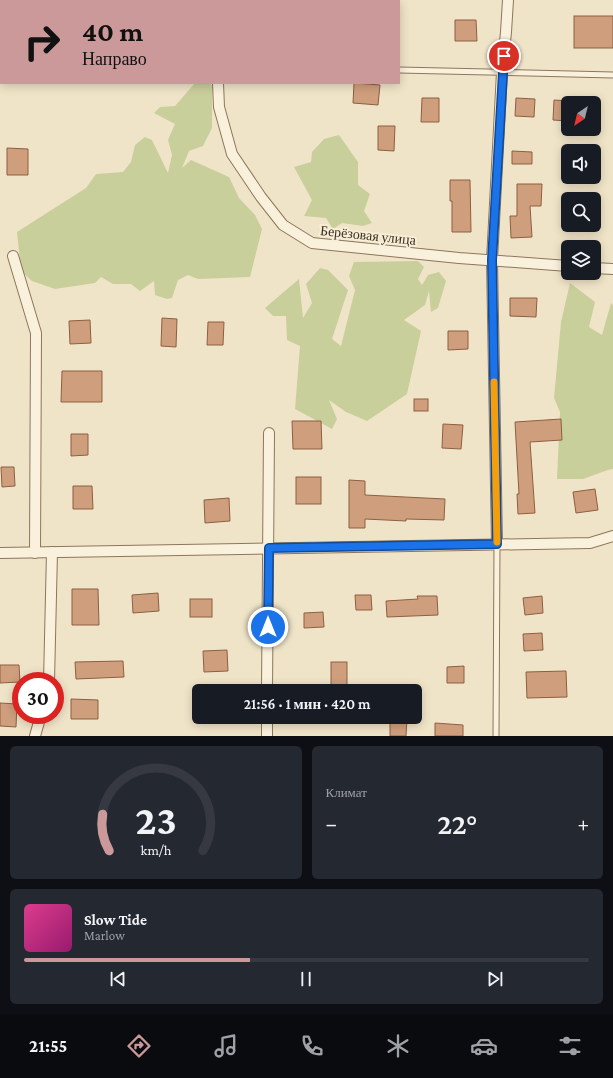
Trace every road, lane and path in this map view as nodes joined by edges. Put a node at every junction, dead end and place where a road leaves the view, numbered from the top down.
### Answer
1 (508, 0) edge
2 (400, 70) edge
3 (502, 72) junction
4 (613, 75) edge
5 (218, 84) edge
6 (13, 256) dead end
7 (492, 260) junction
8 (561, 265) edge
9 (601, 268) edge
10 (613, 269) edge
11 (269, 433) dead end
12 (613, 536) edge
13 (497, 544) junction
14 (269, 548) junction
15 (52, 552) junction
16 (0, 553) edge
17 (35, 553) junction
18 (49, 672) edge
19 (268, 684) edge
20 (38, 724) edge
21 (267, 724) edge
22 (34, 736) edge
23 (267, 736) edge
24 (496, 736) edge

1 - 3 street
2 - 3 lane
3 - 4 lane
3 - 7 street
5 - 7 street, Берёзовая улица
6 - 17 street
7 - 8 street, Берёзовая улица
7 - 13 street
9 - 10 street
11 - 14 street
12 - 13 street
13 - 14 street
13 - 24 lane
14 - 15 street
14 - 19 street
15 - 17 street
15 - 18 street
16 - 17 street
20 - 22 street
21 - 23 street

